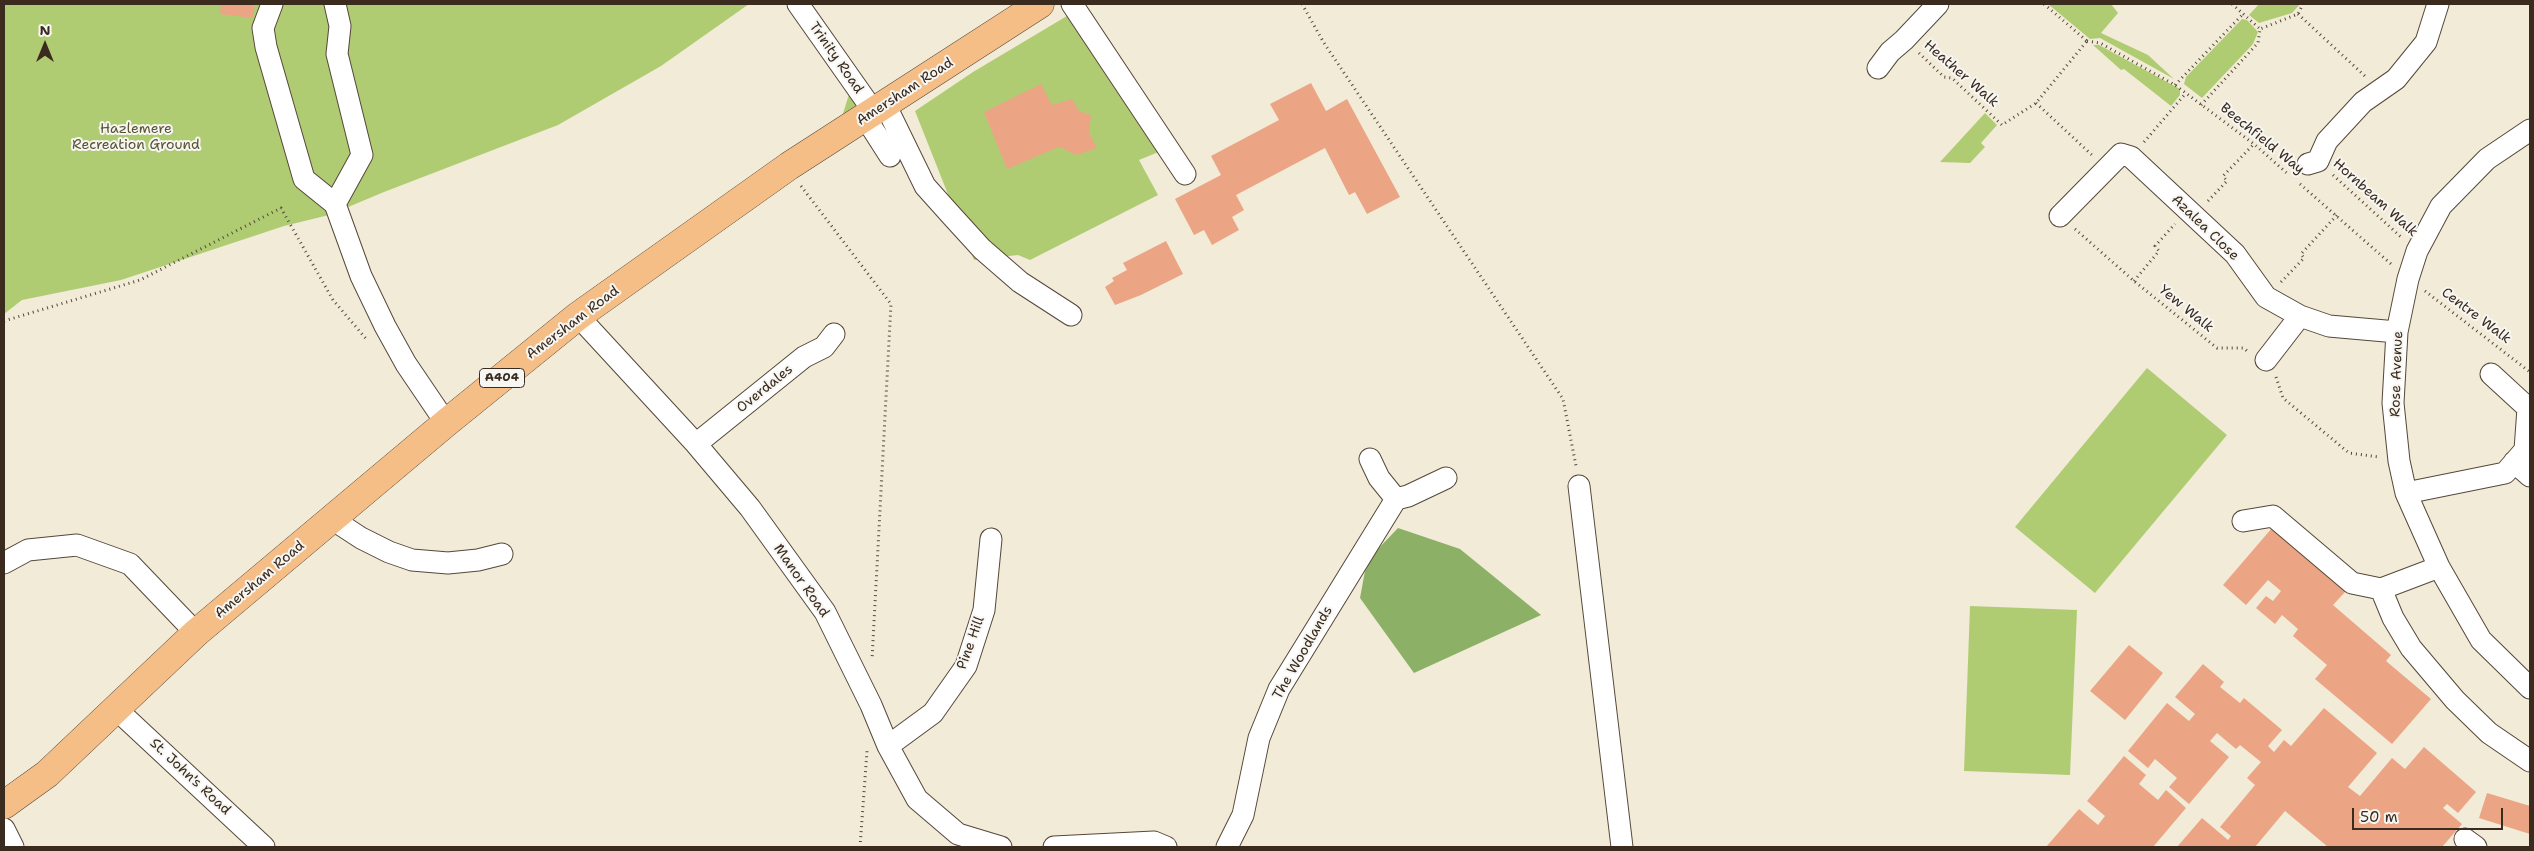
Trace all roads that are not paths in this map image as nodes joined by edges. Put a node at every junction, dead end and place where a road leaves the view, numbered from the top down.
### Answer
1 (272, 4) edge
2 (335, 4) edge
3 (798, 4) edge
4 (1040, 4) edge
5 (1072, 4) edge
6 (1938, 4) edge
7 (2438, 4) edge
8 (1878, 68) dead end
9 (875, 111) junction
10 (2530, 130) edge
11 (890, 156) dead end
12 (2306, 167) road end
13 (1185, 174) dead end
14 (335, 204) junction
15 (2060, 216) road end
16 (1070, 315) dead end
17 (578, 316) junction
18 (2300, 316) junction
19 (2397, 332) junction
20 (834, 334) dead end
21 (2265, 364) road end
22 (2491, 374) dead end
23 (446, 423) junction
24 (696, 444) junction
25 (1370, 459) dead end
26 (2514, 462) junction
27 (2530, 476) edge
28 (1446, 478) dead end
29 (1579, 486) road end
30 (2406, 493) junction
31 (1396, 499) junction
32 (332, 519) junction
33 (2243, 521) dead end
34 (991, 539) dead end
35 (502, 554) dead end
36 (4, 563) edge
37 (2439, 567) junction
38 (2382, 589) junction
39 (196, 633) junction
40 (2530, 688) edge
41 (115, 708) junction
42 (878, 745) junction
43 (2530, 761) edge
44 (4, 805) edge
45 (4, 829) edge
46 (13, 847) edge
47 (264, 847) edge
48 (1001, 847) edge
49 (1054, 847) edge
50 (1166, 847) edge
51 (1227, 847) edge
52 (1622, 847) edge

1 - 14 street
2 - 14 street
3 - 9 street, Trinity Road
4 - 9 main road, Amersham Road / A404
5 - 13 street
6 - 8 street
7 - 12 street
9 - 11 street
9 - 16 street
9 - 17 main road, Amersham Road / A404
10 - 19 street, Rose Avenue
14 - 23 street
15 - 18 street, Azalea Close
17 - 23 main road, Amersham Road / A404
17 - 24 street, Manor Road
18 - 19 street, Azalea Close
18 - 21 street
19 - 30 street, Rose Avenue
20 - 24 street, Overdales
22 - 26 street
23 - 32 main road, Amersham Road / A404
24 - 42 street, Manor Road
25 - 31 street
26 - 27 street
26 - 30 street
28 - 31 street
29 - 52 street
30 - 37 street, Rose Avenue
31 - 51 street, The Woodlands
32 - 35 street
32 - 39 main road, Amersham Road / A404
33 - 38 street
34 - 42 street, Pine Hill
36 - 39 street
37 - 38 street
37 - 40 street, Rose Avenue
38 - 43 street
39 - 41 main road, Amersham Road / A404
41 - 44 main road, Amersham Road / A404
41 - 47 street, St. John's Road
42 - 48 street, Manor Road
45 - 46 street
49 - 50 street

